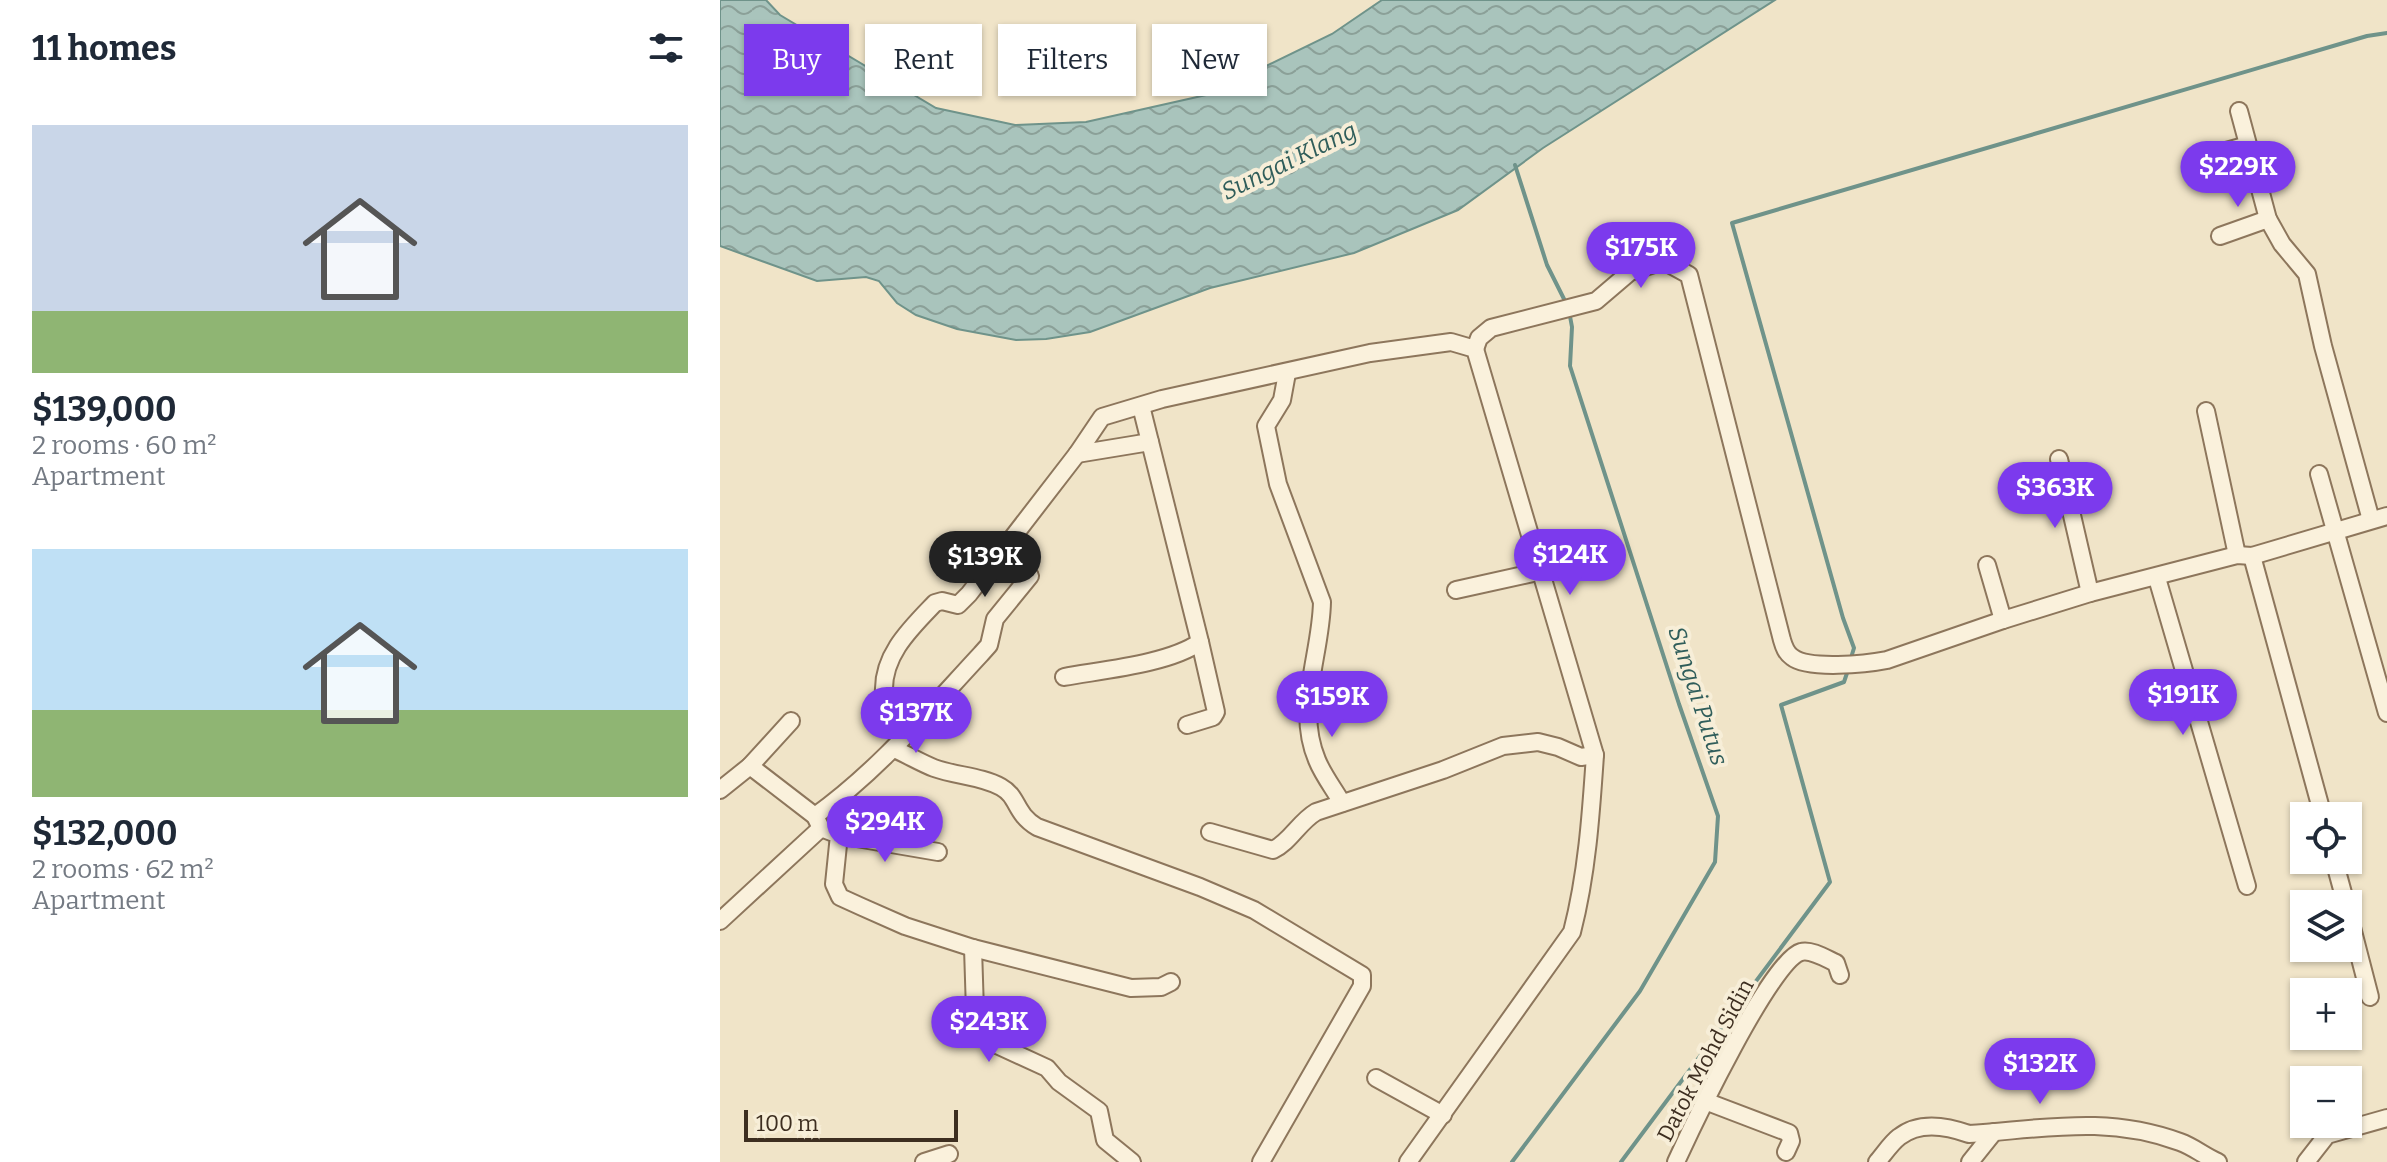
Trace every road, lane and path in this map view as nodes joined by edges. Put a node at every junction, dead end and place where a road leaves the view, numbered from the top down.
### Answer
1 (2239, 111) dead end
2 (2248, 145) junction
3 (2201, 158) dead end
4 (2268, 219) junction
5 (2220, 236) dead end
6 (1475, 349) junction
7 (1287, 373) junction
8 (1141, 406) junction
9 (2206, 411) dead end
10 (1150, 442) junction
11 (1077, 454) junction
12 (2059, 459) dead end
13 (2319, 474) dead end
14 (2379, 518) edge
15 (2334, 530) junction
16 (2244, 555) junction
17 (1987, 565) dead end
18 (1542, 571) junction
19 (1030, 576) dead end
20 (2157, 578) junction
21 (1456, 590) dead end
22 (2090, 593) junction
23 (2003, 620) junction
24 (1200, 642) junction
25 (1064, 677) dead end
26 (2387, 713) edge
27 (791, 721) dead end
28 (1187, 725) dead end
29 (913, 727) junction
30 (894, 749) junction
31 (1595, 755) junction
32 (750, 766) junction
33 (720, 790) edge
34 (2319, 802) edge
35 (1342, 803) junction
36 (818, 822) junction
37 (1210, 832) dead end
38 (839, 835) junction
39 (938, 852) dead end
40 (2247, 886) dead end
41 (720, 921) edge
42 (973, 948) junction
43 (2361, 962) edge
44 (1840, 975) dead end
45 (1171, 982) dead end
46 (2370, 997) dead end
47 (1376, 1078) dead end
48 (1705, 1101) junction
49 (1443, 1115) junction
50 (2387, 1118) edge
51 (1994, 1132) junction
52 (1786, 1152) dead end
53 (949, 1154) dead end
54 (2211, 1161) edge
55 (924, 1162) edge
56 (1132, 1162) edge
57 (1261, 1162) edge
58 (1408, 1162) edge
59 (1676, 1162) edge
60 (1877, 1162) edge
61 (1970, 1162) edge
62 (2306, 1162) edge

1 - 2 street
2 - 3 street
2 - 4 street
4 - 5 street
4 - 14 street
6 - 7 street
6 - 18 street
6 - 23 street
7 - 8 street
7 - 35 street
8 - 10 street
8 - 11 street
9 - 16 street
10 - 11 street
10 - 24 street
11 - 29 street
12 - 22 street
13 - 15 street
14 - 15 street
15 - 16 street
15 - 26 street
16 - 20 street
16 - 34 street
17 - 23 street
18 - 21 street
18 - 31 street
19 - 29 street
20 - 22 street
20 - 40 street
22 - 23 street
24 - 25 street
24 - 28 street
27 - 32 street
29 - 30 street
30 - 36 street
30 - 57 street
31 - 35 street
31 - 49 street
32 - 33 street
32 - 36 street
35 - 37 street
36 - 38 street
36 - 41 street
38 - 39 street
38 - 42 street
42 - 45 street
42 - 56 street
43 - 46 street
44 - 48 street, Datok Mohd Sidin
47 - 49 street
48 - 52 street
48 - 59 street, Datok Mohd Sidin
49 - 58 street
50 - 62 street
51 - 54 street
51 - 60 street
51 - 61 street
53 - 55 street

